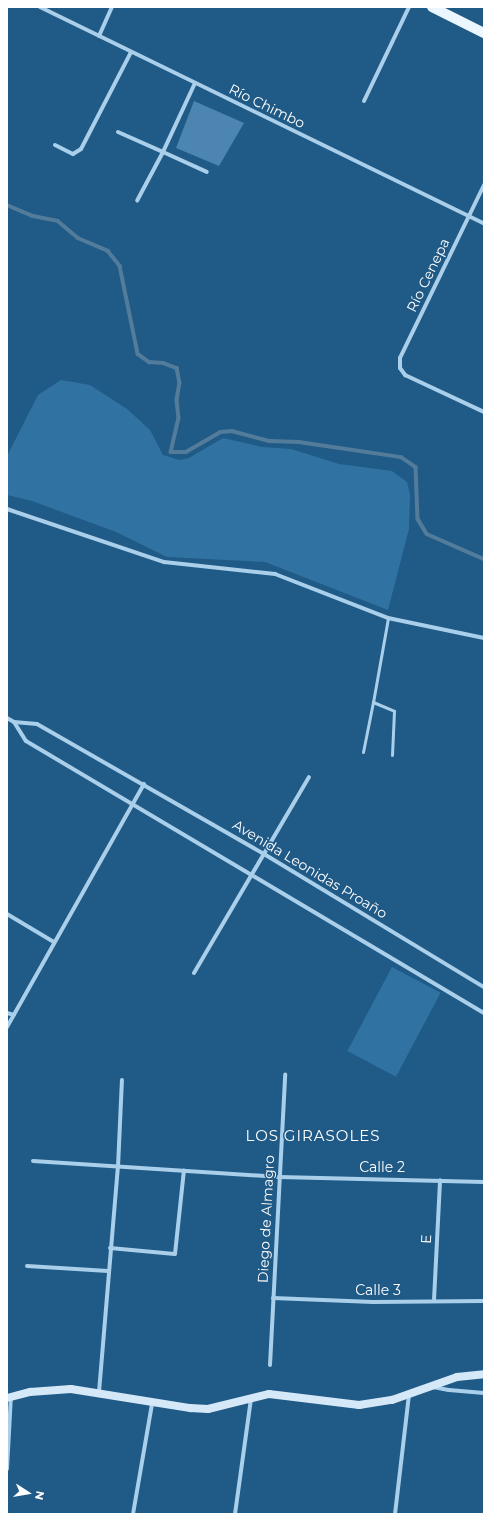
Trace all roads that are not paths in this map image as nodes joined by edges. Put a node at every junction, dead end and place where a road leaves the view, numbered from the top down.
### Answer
1 (40, 7) edge
2 (112, 7) edge
3 (409, 7) edge
4 (432, 7) edge
5 (484, 33) edge
6 (99, 36) junction
7 (131, 52) junction
8 (195, 83) junction
9 (364, 101) dead end
10 (118, 132) dead end
11 (55, 145) dead end
12 (163, 152) junction
13 (207, 172) dead end
14 (484, 185) edge
15 (137, 201) dead end
16 (468, 216) junction
17 (484, 224) edge
18 (484, 412) edge
19 (7, 509) edge
20 (388, 618) junction
21 (484, 638) edge
22 (373, 702) junction
23 (7, 718) edge
24 (14, 722) junction
25 (363, 752) dead end
26 (392, 755) dead end
27 (309, 777) dead end
28 (144, 784) junction
29 (132, 806) junction
30 (264, 854) junction
31 (251, 875) junction
32 (7, 914) edge
33 (54, 942) junction
34 (194, 973) dead end
35 (484, 987) edge
36 (7, 1013) edge
37 (484, 1013) edge
38 (14, 1015) junction
39 (7, 1027) edge
40 (285, 1074) dead end
41 (122, 1080) dead end
42 (33, 1160) dead end
43 (118, 1167) junction
44 (184, 1170) junction
45 (279, 1177) junction
46 (440, 1180) junction
47 (484, 1182) edge
48 (110, 1248) junction
49 (27, 1266) dead end
50 (108, 1271) junction
51 (273, 1298) junction
52 (434, 1300) junction
53 (484, 1302) edge
54 (270, 1366) dead end
55 (484, 1374) edge
56 (433, 1387) junction
57 (99, 1392) junction
58 (484, 1392) edge
59 (409, 1395) junction
60 (9, 1397) edge
61 (252, 1397) junction
62 (152, 1404) junction
63 (7, 1469) edge
64 (133, 1514) edge
65 (235, 1514) edge
66 (395, 1514) edge

1 - 6 street, Río Chimbo
2 - 6 street
3 - 9 street
4 - 5 main road
6 - 7 street, Río Chimbo
7 - 8 street, Río Chimbo
7 - 11 street
8 - 12 street
8 - 16 street, Río Chimbo
10 - 12 street
12 - 13 street
12 - 15 street
14 - 16 street, Río Cenepa
16 - 17 street, Río Chimbo
16 - 18 street, Río Cenepa
19 - 20 street
20 - 21 street
20 - 22 lane
22 - 25 lane
22 - 26 lane
23 - 24 street
24 - 28 street, Avenida Leonidas Proaño
24 - 29 street
27 - 30 street
28 - 29 street
28 - 30 street, Avenida Leonidas Proaño
29 - 31 street
29 - 33 street
30 - 31 street
30 - 35 street, Avenida Leonidas Proaño
31 - 34 street
31 - 37 street
32 - 33 street
33 - 38 street
36 - 38 street
38 - 39 street
40 - 45 street, Diego de Almagro
41 - 43 street
42 - 43 street, Calle 2
43 - 44 street, Calle 2
43 - 48 street
44 - 45 street, Calle 2
44 - 48 street
45 - 46 street, Calle 2
45 - 51 street, Diego de Almagro
46 - 47 street, Calle 2
46 - 52 street, E
48 - 50 street
49 - 50 street
50 - 57 street
51 - 52 street, Calle 3
51 - 54 street, Diego de Almagro
52 - 53 street, Calle 3
55 - 56 main road
56 - 58 street
56 - 59 main road
57 - 60 main road
57 - 62 main road
59 - 61 main road
59 - 66 street
60 - 63 street
61 - 62 main road
61 - 65 street
62 - 64 street

